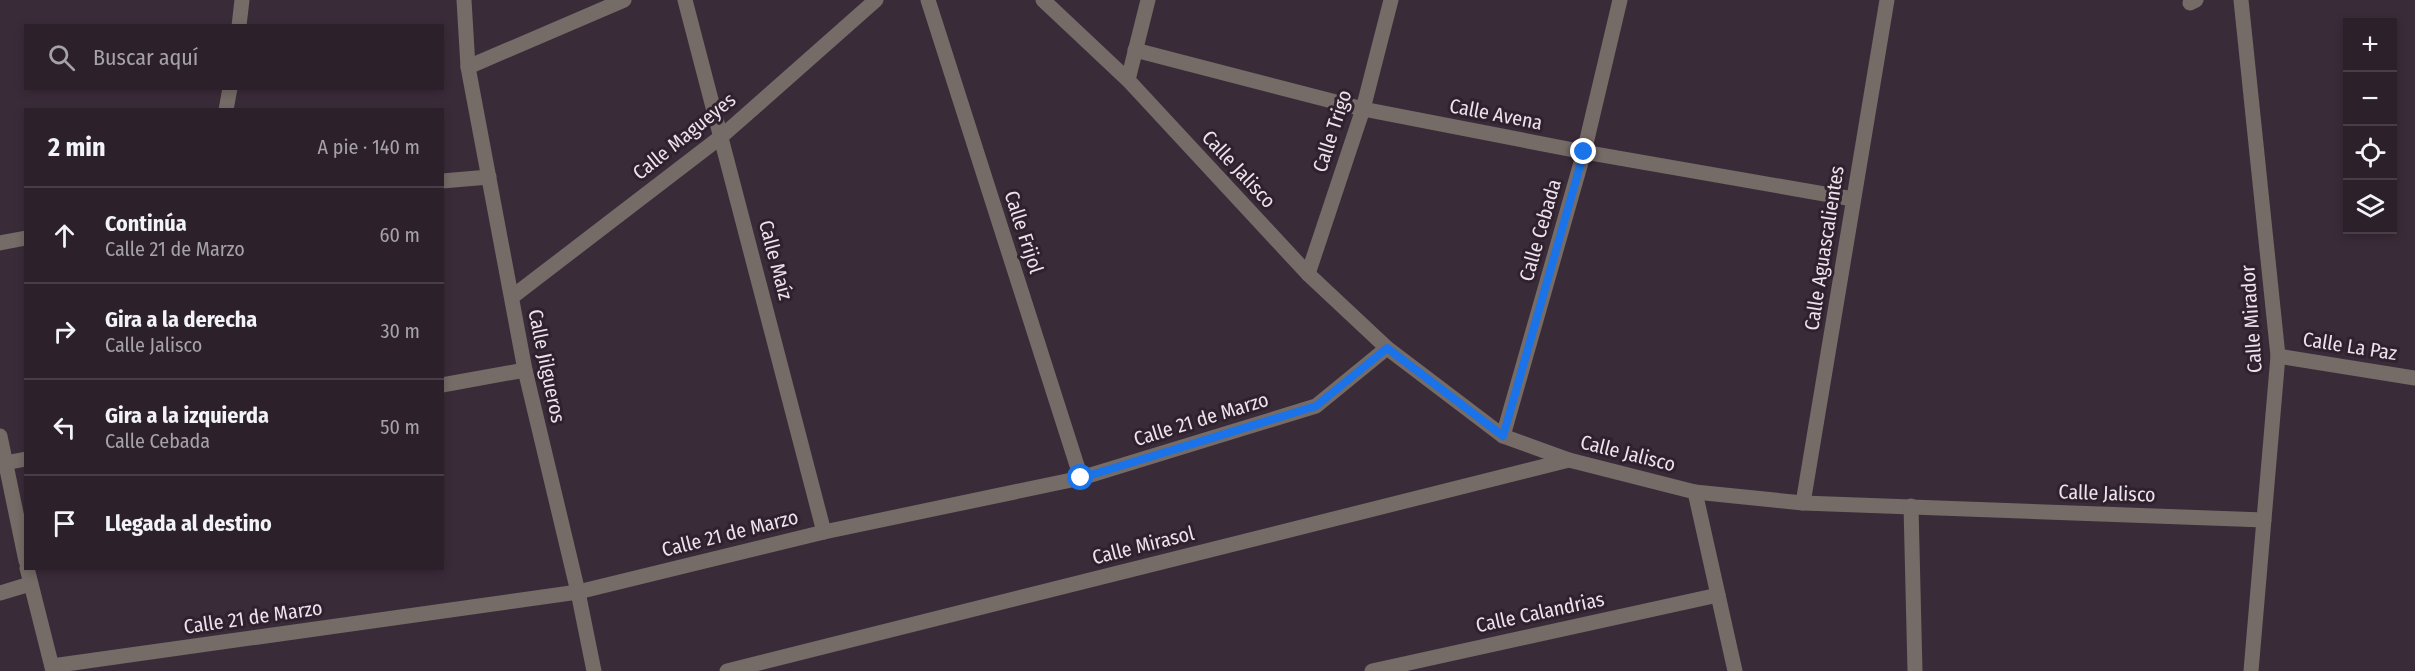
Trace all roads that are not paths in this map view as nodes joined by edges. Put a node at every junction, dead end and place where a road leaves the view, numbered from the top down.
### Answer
1 (242, 0) edge
2 (464, 0) edge
3 (624, 0) edge
4 (685, 0) edge
5 (876, 0) edge
6 (928, 0) edge
7 (1043, 0) edge
8 (1148, 0) edge
9 (1390, 0) edge
10 (1620, 0) edge
11 (1887, 0) edge
12 (2241, 0) edge
13 (239, 24) edge
14 (1136, 50) junction
15 (468, 67) junction
16 (1128, 80) junction
17 (230, 90) edge
18 (226, 108) edge
19 (1363, 109) junction
20 (722, 136) junction
21 (1584, 152) junction
22 (489, 177) junction
23 (444, 181) edge
24 (1853, 199) junction
25 (24, 238) edge
26 (0, 243) edge
27 (1308, 274) junction
28 (512, 297) junction
29 (1387, 348) junction
30 (2278, 356) junction
31 (525, 370) junction
32 (2415, 378) edge
33 (444, 385) edge
34 (0, 436) edge
35 (1503, 436) junction
36 (24, 459) edge
37 (1569, 460) junction
38 (5, 463) junction
39 (1081, 478) junction
40 (1695, 492) junction
41 (1803, 503) junction
42 (1911, 506) junction
43 (2264, 520) junction
44 (824, 532) junction
45 (24, 552) edge
46 (27, 570) edge
47 (30, 584) junction
48 (579, 592) junction
49 (0, 593) edge
50 (1718, 595) junction
51 (53, 669) edge
52 (594, 671) edge
53 (727, 671) edge
54 (1372, 671) edge
55 (1735, 671) edge
56 (1915, 671) edge
57 (2251, 671) edge

1 - 13 street
2 - 15 street, Calle Jilgueros
3 - 15 street
4 - 20 street, Calle Maíz
5 - 20 street, Calle Magueyes
6 - 39 street, Calle Frijol
7 - 16 street, Calle Jalisco
8 - 14 street
9 - 19 street, Calle Trigo
10 - 21 street, Calle Cebada
11 - 24 street, Calle Aguascalientes
12 - 30 street, Calle Mirador
14 - 16 street
14 - 19 street, Calle Avena
15 - 22 street, Calle Jilgueros
16 - 27 street, Calle Jalisco
17 - 18 street
19 - 21 street, Calle Avena
19 - 27 street, Calle Trigo
20 - 28 street, Calle Magueyes
20 - 44 street, Calle Maíz
21 - 24 street, Calle Avena
21 - 35 street, Calle Cebada
22 - 23 street
22 - 28 street, Calle Jilgueros
24 - 41 street, Calle Aguascalientes
25 - 26 street
27 - 29 street, Calle Jalisco
28 - 31 street, Calle Jilgueros
29 - 35 street, Calle Jalisco
29 - 39 street, Calle 21 de Marzo
30 - 32 street, Calle La Paz
30 - 43 street, Calle Mirador
31 - 33 street
31 - 48 street, Calle Jilgueros
34 - 38 street
35 - 37 street, Calle Jalisco
36 - 38 street
37 - 40 street, Calle Jalisco
37 - 53 street, Calle Mirasol
38 - 45 street
39 - 44 street, Calle 21 de Marzo
40 - 41 street, Calle Jalisco
40 - 50 street
41 - 42 street, Calle Jalisco
42 - 43 street, Calle Jalisco
42 - 56 street
43 - 57 street, Calle Mirador
44 - 48 street, Calle 21 de Marzo
46 - 47 street
47 - 49 street
47 - 51 street
48 - 51 street, Calle 21 de Marzo
48 - 52 street, Calle Jilgueros
50 - 54 street, Calle Calandrias
50 - 55 street

